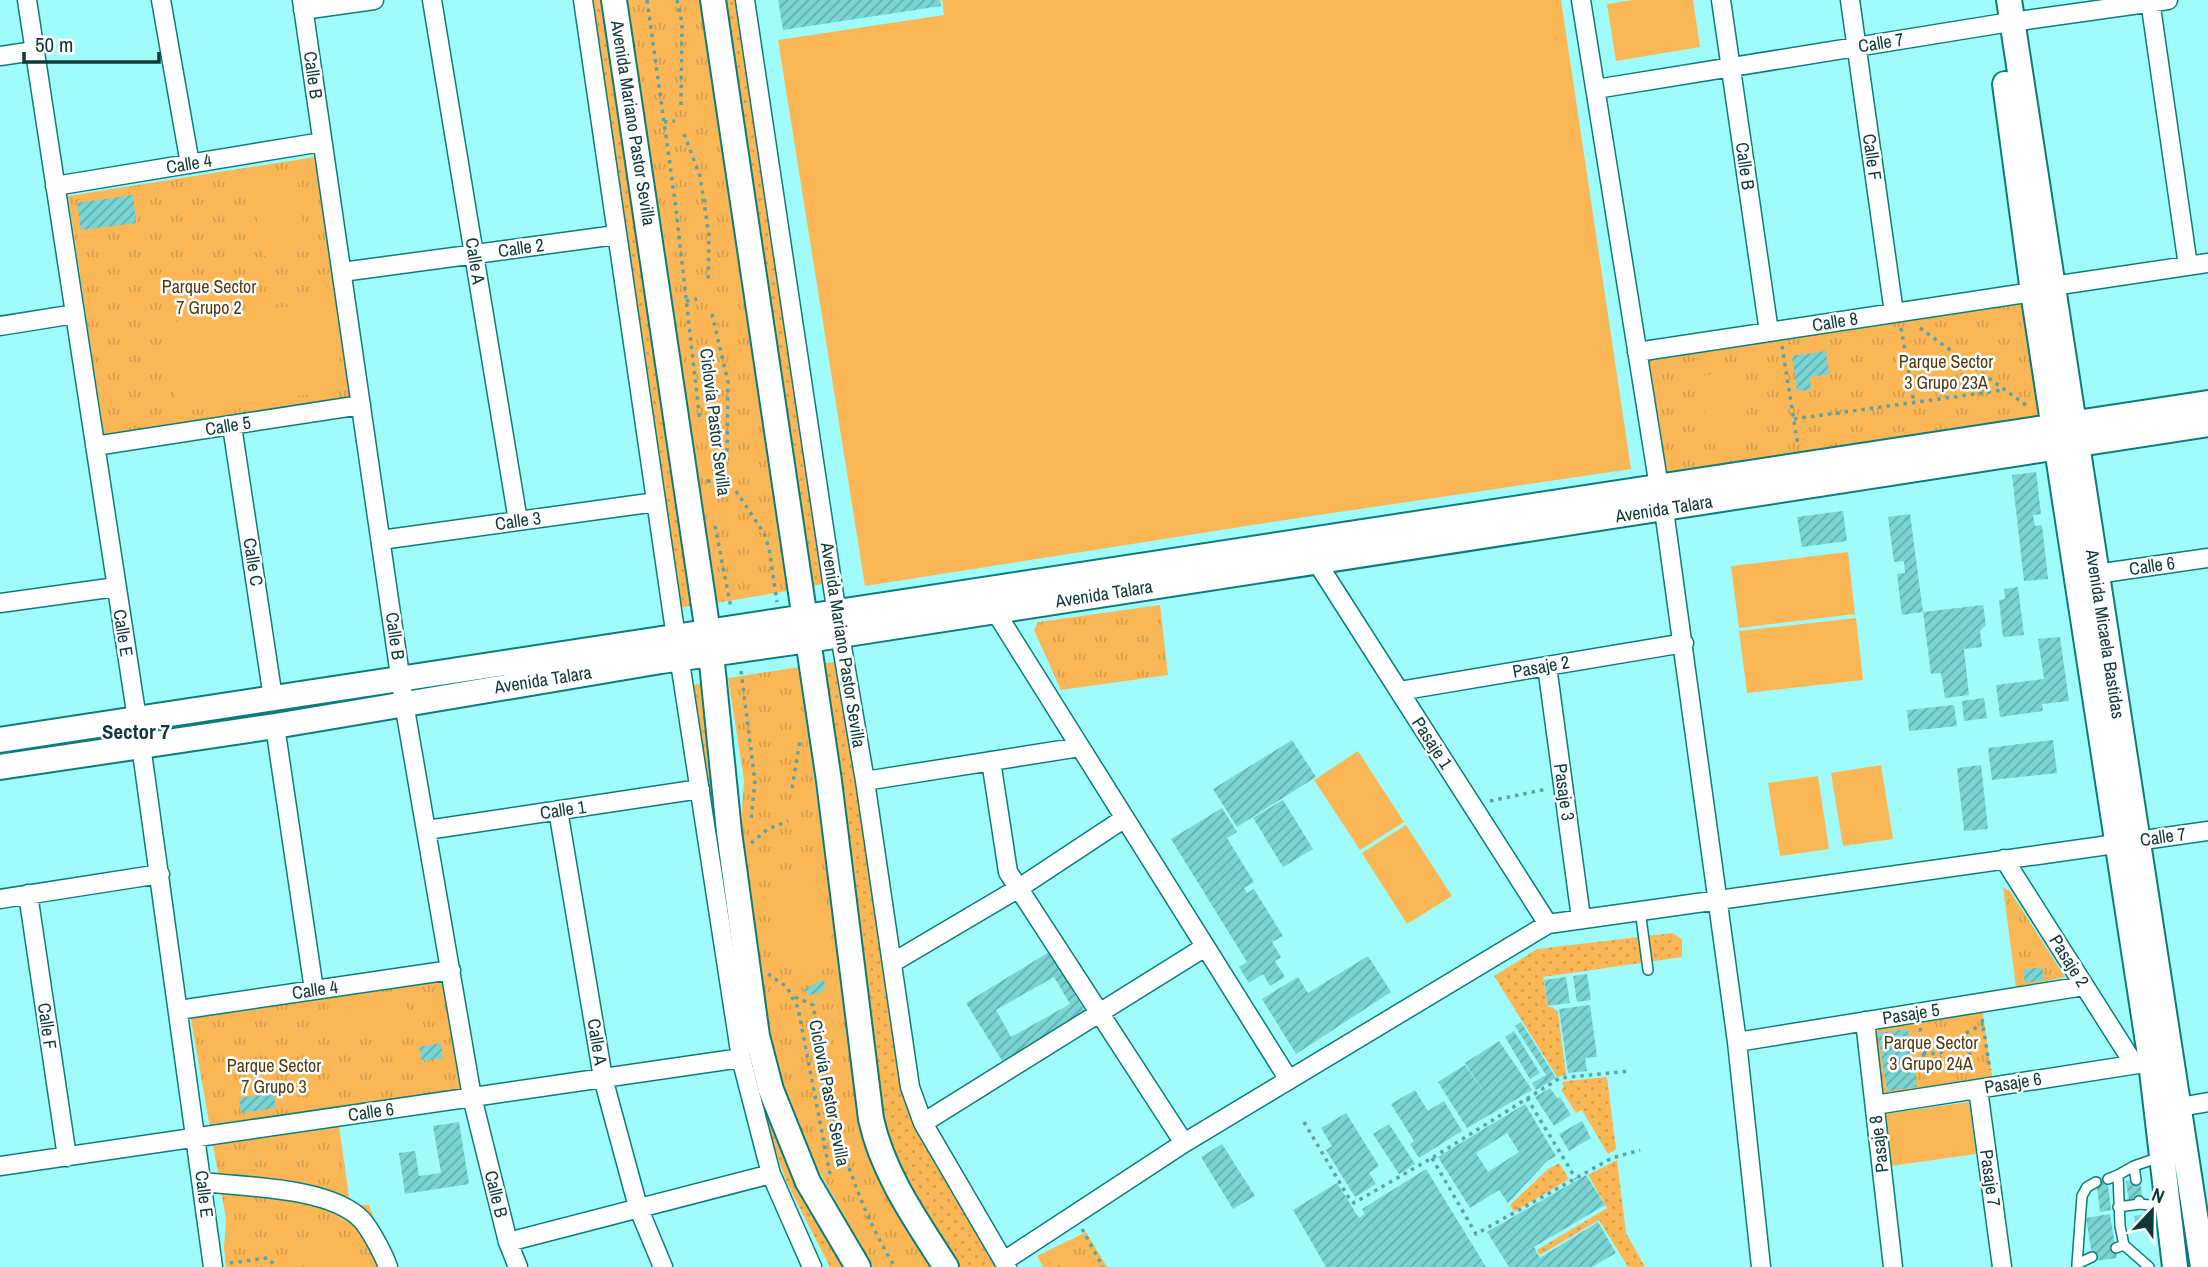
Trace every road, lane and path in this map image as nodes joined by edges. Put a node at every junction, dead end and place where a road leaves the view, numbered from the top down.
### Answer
1 (27, 0) edge
2 (162, 0) edge
3 (374, 0) edge
4 (432, 0) edge
5 (583, 0) edge
6 (614, 0) edge
7 (647, 0) edge
8 (677, 0) edge
9 (713, 0) edge
10 (745, 0) edge
11 (1581, 0) edge
12 (1721, 0) edge
13 (1850, 0) edge
14 (2156, 1) edge
15 (303, 5) edge
16 (2003, 12) edge
17 (1856, 47) junction
18 (34, 51) junction
19 (0, 57) edge
20 (1731, 67) junction
21 (1596, 89) junction
22 (681, 107) dead end
23 (675, 121) dead end
24 (664, 122) junction
25 (684, 134) dead end
26 (323, 142) junction
27 (190, 164) junction
28 (55, 186) junction
29 (616, 235) junction
30 (474, 254) junction
31 (2208, 263) edge
32 (2188, 266) junction
33 (342, 272) junction
34 (708, 282) dead end
35 (2043, 289) junction
36 (698, 299) dead end
37 (686, 301) junction
38 (75, 314) junction
39 (712, 314) dead end
40 (1897, 317) junction
41 (0, 326) edge
42 (1774, 331) junction
43 (1637, 352) junction
44 (2004, 390) junction
45 (1914, 402) junction
46 (2208, 403) edge
47 (361, 405) junction
48 (1794, 419) junction
49 (2208, 424) edge
50 (232, 426) junction
51 (700, 426) dead end
52 (2060, 431) junction
53 (95, 446) junction
54 (727, 461) dead end
55 (1801, 465) junction
56 (707, 481) dead end
57 (720, 481) dead end
58 (736, 491) dead end
59 (1661, 498) junction
60 (656, 502) junction
61 (714, 519) dead end
62 (518, 521) junction
63 (381, 540) junction
64 (2208, 558) edge
65 (1316, 561) junction
66 (2096, 574) junction
67 (116, 587) junction
68 (0, 603) edge
69 (995, 611) junction
70 (838, 624) junction
71 (797, 626) junction
72 (736, 638) junction
73 (710, 642) junction
74 (1684, 643) junction
75 (678, 647) junction
76 (1547, 666) junction
77 (403, 691) junction
78 (1399, 691) junction
79 (273, 698) junction
80 (136, 719) junction
81 (275, 726) junction
82 (801, 734) dead end
83 (0, 740) edge
84 (141, 745) junction
85 (1080, 747) junction
86 (991, 761) junction
87 (0, 767) edge
88 (864, 781) junction
89 (1563, 785) junction
90 (792, 788) dead end
91 (700, 789) junction
92 (1472, 805) junction
93 (558, 810) junction
94 (1125, 818) junction
95 (750, 820) dead end
96 (788, 821) dead end
97 (427, 830) junction
98 (2208, 831) edge
99 (749, 833) dead end
100 (2128, 842) junction
101 (2004, 859) junction
102 (160, 874) junction
103 (1019, 888) junction
104 (28, 894) junction
105 (1719, 898) junction
106 (0, 899) edge
107 (1640, 910) junction
108 (1581, 918) junction
109 (1548, 924) junction
110 (1205, 947) junction
111 (892, 963) junction
112 (452, 970) junction
113 (1648, 970) dead end
114 (2084, 986) junction
115 (314, 990) junction
116 (179, 1010) junction
117 (1981, 1010) dead end
118 (1100, 1013) junction
119 (1919, 1019) dead end
120 (1866, 1021) junction
121 (1983, 1024) junction
122 (1966, 1033) dead end
123 (1737, 1042) junction
124 (1948, 1050) dead end
125 (1923, 1052) junction
126 (1969, 1052) dead end
127 (741, 1058) junction
128 (2143, 1063) junction
129 (1630, 1071) dead end
130 (603, 1078) junction
131 (1289, 1080) junction
132 (1982, 1082) junction
133 (1928, 1091) dead end
134 (472, 1097) junction
135 (1527, 1098) junction
136 (2208, 1102) edge
137 (1875, 1105) junction
138 (2180, 1107) junction
139 (1304, 1122) dead end
140 (923, 1123) junction
141 (197, 1138) junction
142 (1184, 1143) junction
143 (1640, 1150) dead end
144 (67, 1157) junction
145 (2162, 1157) junction
146 (1433, 1158) junction
147 (2134, 1166) junction
148 (0, 1167) edge
149 (771, 1174) junction
150 (2119, 1175) junction
151 (1576, 1179) junction
152 (2108, 1179) dead end
153 (831, 1180) dead end
154 (2136, 1180) dead end
155 (202, 1182) junction
156 (2096, 1182) dead end
157 (638, 1207) junction
158 (2118, 1207) junction
159 (2168, 1208) junction
160 (1074, 1215) junction
161 (508, 1242) junction
162 (2092, 1258) dead end
163 (2204, 1262) edge
164 (1006, 1264) edge
165 (208, 1266) edge
166 (2077, 1266) edge
167 (276, 1267) edge
168 (388, 1267) edge
169 (518, 1267) edge
170 (663, 1267) edge
171 (812, 1267) edge
172 (858, 1267) edge
173 (895, 1267) edge
174 (946, 1267) edge
175 (1103, 1267) edge
176 (1761, 1267) edge
177 (1893, 1267) edge
178 (2002, 1267) edge
179 (2149, 1267) edge
180 (2175, 1267) edge

1 - 18 street, Calle E
2 - 27 street
3 - 15 street
4 - 30 street, Calle A
5 - 29 street, Avenida Mariano Pastor Sevilla
6 - 73 street, Avenida Mariano Pastor Sevilla
7 - 24 path, Ciclovía Pastor Sevilla
8 - 22 path
9 - 71 street, Avenida Mariano Pastor Sevilla
10 - 70 street, Avenida Mariano Pastor Sevilla
11 - 21 street
12 - 20 street, Calle B
13 - 17 street, Calle F
14 - 16 street, Calle 7
14 - 32 street
15 - 26 street, Calle B
16 - 17 street, Calle 7
16 - 35 street, Avenida Micaela Bastidas
17 - 20 street, Calle 7
17 - 40 street, Calle F
18 - 19 street
18 - 28 street, Calle E
20 - 21 street, Calle 7
20 - 42 street, Calle B
21 - 43 street
23 - 24 path
24 - 37 path, Ciclovía Pastor Sevilla
25 - 34 path
26 - 27 street, Calle 4
26 - 33 street, Calle B
27 - 28 street, Calle 4
28 - 38 street, Calle E
29 - 30 street, Calle 2
29 - 60 street, Avenida Mariano Pastor Sevilla
30 - 33 street, Calle 2
30 - 62 street, Calle A
31 - 32 street, Calle 8
32 - 35 street, Calle 8
33 - 47 street, Calle B
35 - 40 street, Calle 8
35 - 52 street, Avenida Micaela Bastidas
36 - 37 path
37 - 51 path, Ciclovía Pastor Sevilla
38 - 41 street
38 - 53 street, Calle E
39 - 54 path
40 - 42 street, Calle 8
40 - 44 path
40 - 45 path
42 - 43 street, Calle 8
42 - 48 path
43 - 59 street
44 - 45 path
44 - 52 path
45 - 48 path
46 - 52 street, Avenida Talara
47 - 50 street, Calle 5
47 - 63 street, Calle B
48 - 55 path
49 - 52 street, Avenida Talara
50 - 53 street, Calle 5
50 - 79 street, Calle C
52 - 55 street, Avenida Talara
52 - 59 street, Avenida Talara
52 - 66 street, Avenida Micaela Bastidas
52 - 100 street, Avenida Micaela Bastidas
53 - 67 street, Calle E
55 - 59 street, Avenida Talara
56 - 57 path
58 - 71 path
59 - 65 street, Avenida Talara
59 - 70 street, Avenida Talara
59 - 74 street
60 - 62 street, Calle 3
60 - 75 street, Avenida Mariano Pastor Sevilla
61 - 72 path, Ciclovía Pastor Sevilla
62 - 63 street, Calle 3
63 - 77 street, Calle B
64 - 66 street, Calle 6
65 - 69 street, Avenida Talara
65 - 78 street, Pasaje 1
66 - 100 street, Avenida Micaela Bastidas
67 - 68 street
67 - 80 street, Calle E
69 - 70 street, Avenida Talara
69 - 85 street
70 - 71 street, Avenida Talara
70 - 88 street, Avenida Mariano Pastor Sevilla
71 - 72 street, Avenida Talara
71 - 72 street, Avenida Talara
71 - 174 street, Avenida Mariano Pastor Sevilla
72 - 73 street, Avenida Talara
72 - 95 path, Ciclovía Pastor Sevilla
73 - 75 street, Avenida Talara
73 - 172 street, Avenida Mariano Pastor Sevilla
74 - 76 street, Pasaje 2
74 - 105 street
75 - 77 street, Avenida Talara
75 - 91 street, Avenida Mariano Pastor Sevilla
76 - 78 street, Pasaje 2
76 - 89 street, Pasaje 3
77 - 79 street, Avenida Talara
77 - 81 street, Avenida Talara
77 - 97 street, Calle B
78 - 92 street, Pasaje 1
79 - 80 street, Avenida Talara
80 - 83 street, Avenida Talara
80 - 84 street, Calle E
81 - 84 street, Avenida Talara
81 - 115 street
82 - 90 path
84 - 87 street, Avenida Talara
84 - 102 street, Calle E
85 - 86 street
85 - 94 street
86 - 88 street
86 - 103 street
88 - 111 street, Avenida Mariano Pastor Sevilla
89 - 92 path
89 - 108 street, Pasaje 3
91 - 93 street, Calle 1
91 - 127 street, Avenida Mariano Pastor Sevilla
92 - 109 street, Pasaje 1
93 - 97 street, Calle 1
93 - 130 street, Calle A
94 - 103 street
94 - 110 street
96 - 99 path
97 - 112 street, Calle B
98 - 100 street, Calle 7
100 - 101 street, Calle 7
100 - 128 street, Avenida Micaela Bastidas
100 - 138 street, Avenida Micaela Bastidas
101 - 105 street, Calle 7
101 - 114 street, Pasaje 2
102 - 104 street
102 - 116 street, Calle E
103 - 111 street
103 - 118 street
104 - 106 street
104 - 144 street, Calle F
105 - 107 street, Calle 7
105 - 123 street
107 - 108 street, Calle 7
107 - 113 lane
108 - 109 street, Calle 7
109 - 131 street
110 - 118 street
110 - 131 street
111 - 140 street, Avenida Mariano Pastor Sevilla
112 - 115 street, Calle 4
112 - 134 street, Calle B
114 - 120 street, Pasaje 5
114 - 128 street, Pasaje 2
115 - 116 street, Calle 4
116 - 141 street, Calle E
117 - 121 path
118 - 140 street
118 - 142 street
119 - 125 path
120 - 123 street, Pasaje 5
120 - 137 street, Pasaje 8
121 - 122 path
121 - 132 path
123 - 176 street
124 - 125 path
125 - 133 path
126 - 132 path
127 - 130 street, Calle 6
127 - 149 street, Avenida Mariano Pastor Sevilla
128 - 132 street, Pasaje 6
128 - 145 street, Avenida Micaela Bastidas
129 - 135 path
130 - 134 street, Calle 6
130 - 157 street, Calle A
131 - 142 street
132 - 137 street, Pasaje 6
132 - 178 street, Pasaje 7
134 - 141 street, Calle 6
134 - 161 street, Calle B
135 - 146 path
135 - 151 path
136 - 138 street
137 - 177 street, Pasaje 8
138 - 163 street, Avenida Micaela Bastidas
139 - 146 path
140 - 164 street, Avenida Mariano Pastor Sevilla
141 - 144 street, Calle 6
141 - 155 street, Calle E
142 - 160 street
143 - 151 path
144 - 148 street, Calle 6
145 - 147 lane
145 - 159 street, Avenida Micaela Bastidas
146 - 151 path
147 - 150 lane
147 - 154 lane
149 - 157 street
149 - 171 street, Avenida Mariano Pastor Sevilla
150 - 152 lane
150 - 158 lane
153 - 173 path, Ciclovía Pastor Sevilla
155 - 165 street, Calle E
155 - 168 street
156 - 166 lane
157 - 161 street
157 - 170 street, Calle A
158 - 159 lane
158 - 179 lane
159 - 180 street, Avenida Micaela Bastidas
160 - 164 street
160 - 175 path
161 - 169 street, Calle B
162 - 166 lane
163 - 180 street
165 - 167 path

